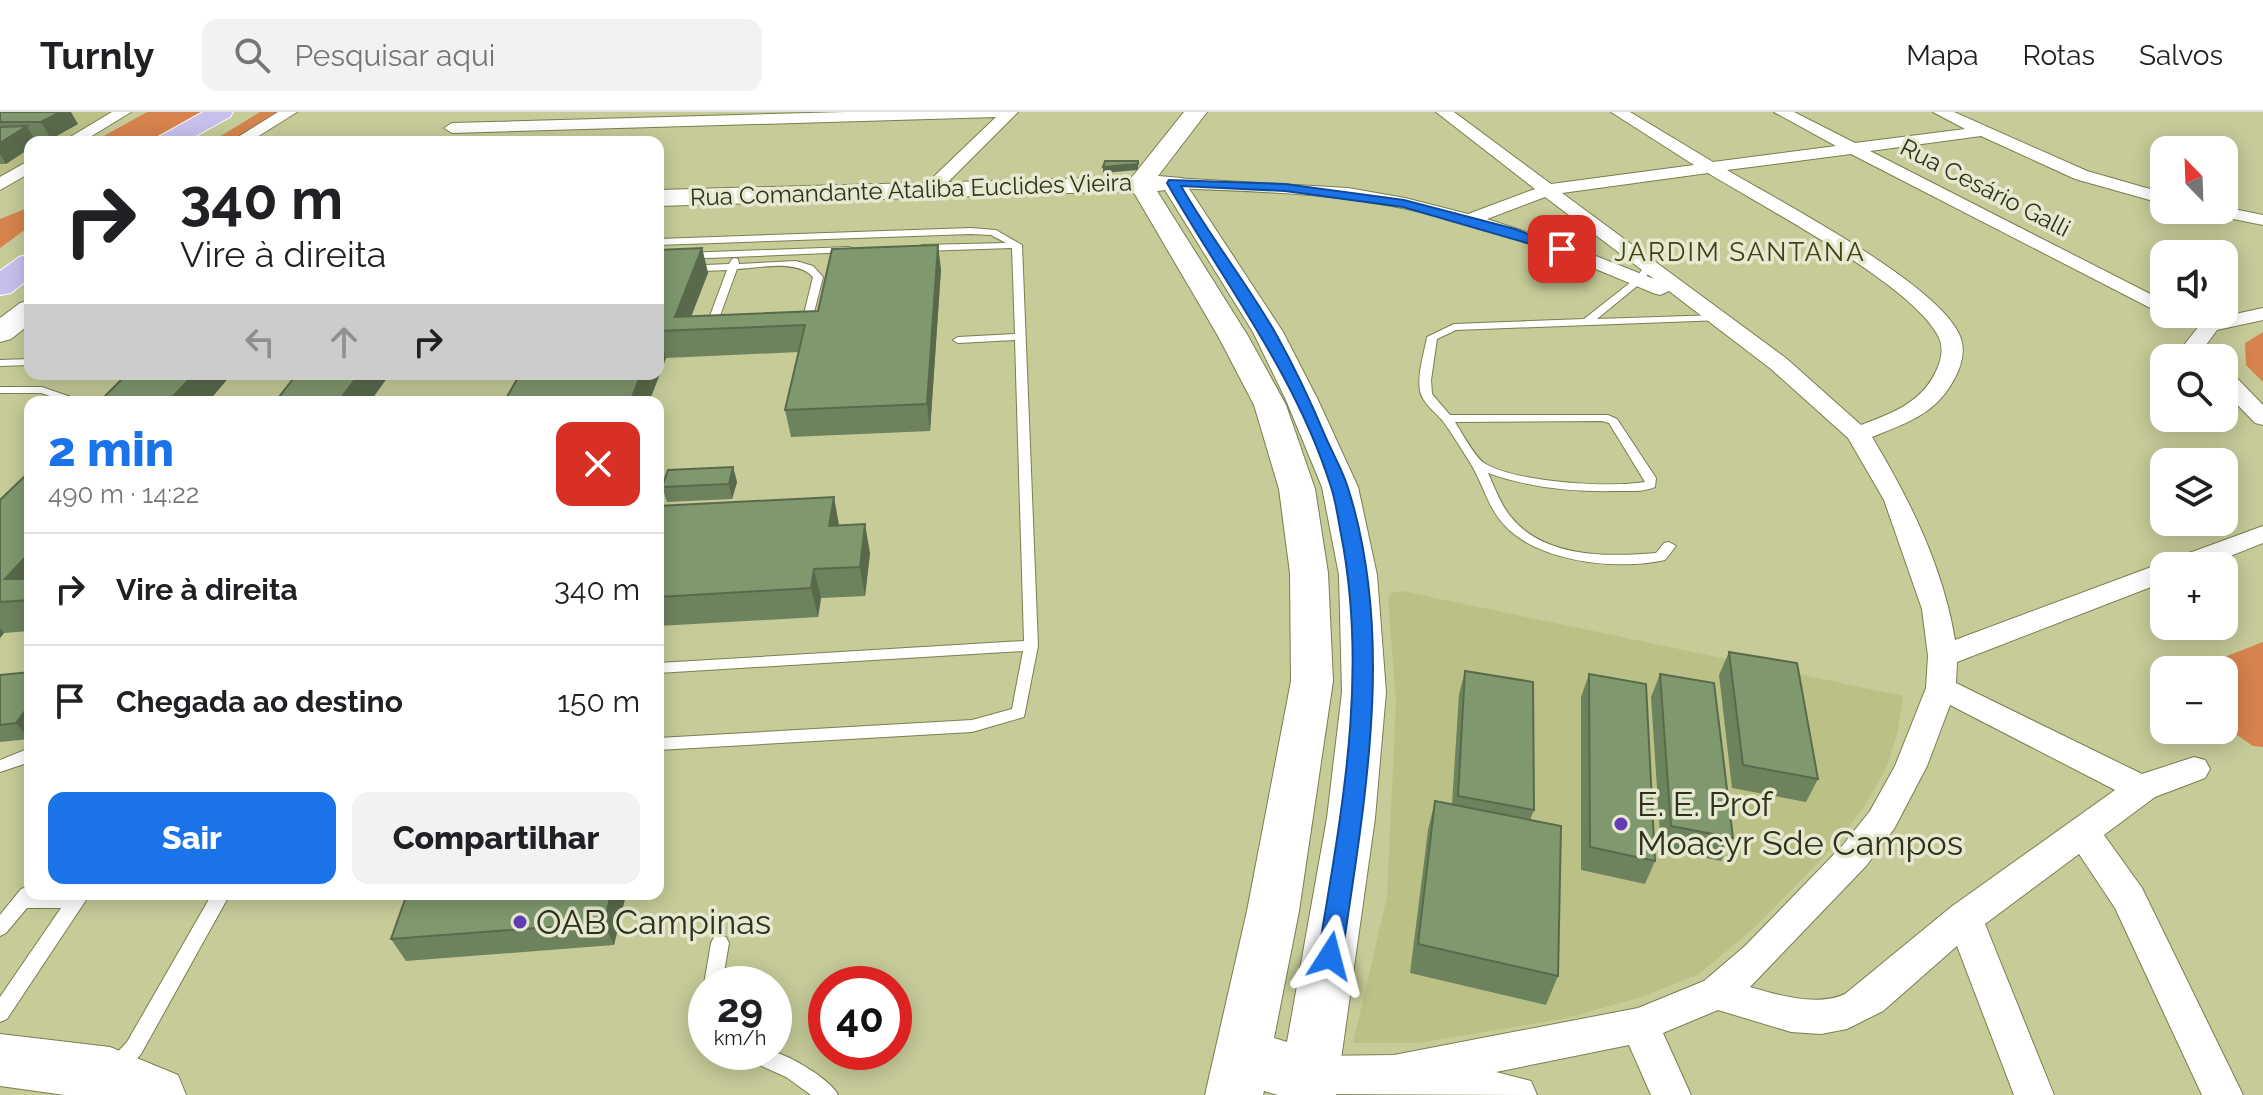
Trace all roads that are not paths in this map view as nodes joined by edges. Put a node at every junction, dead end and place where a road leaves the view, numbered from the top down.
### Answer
1 (123, 112) edge
2 (221, 112) edge
3 (253, 112) edge
4 (289, 112) edge
5 (474, 112) edge
6 (1007, 112) edge
7 (1444, 112) edge
8 (1619, 112) edge
9 (1782, 112) edge
10 (1941, 112) edge
11 (1205, 117) edge
12 (1984, 131) junction
13 (81, 136) edge
14 (178, 136) edge
15 (211, 136) edge
16 (248, 136) edge
17 (1854, 149) junction
18 (1711, 168) junction
19 (24, 169) edge
20 (1156, 183) junction
21 (0, 185) edge
22 (930, 190) junction
23 (1547, 190) junction
24 (2150, 195) edge
25 (664, 198) edge
26 (2238, 215) edge
27 (1468, 220) junction
28 (2263, 220) edge
29 (24, 240) edge
30 (664, 242) edge
31 (1017, 245) junction
32 (906, 248) edge
33 (860, 250) edge
34 (737, 253) junction
35 (664, 257) edge
36 (0, 258) edge
37 (733, 267) junction
38 (24, 268) edge
39 (664, 270) edge
40 (1644, 273) junction
41 (0, 286) edge
42 (2150, 302) edge
43 (24, 314) edge
44 (2263, 314) edge
45 (1718, 318) junction
46 (1588, 321) junction
47 (2192, 328) edge
48 (805, 331) edge
49 (0, 333) edge
50 (2202, 335) junction
51 (707, 337) edge
52 (1020, 337) junction
53 (958, 340) dead end
54 (2196, 344) edge
55 (5, 363) edge
56 (0, 371) edge
57 (0, 390) edge
58 (2238, 392) edge
59 (60, 396) edge
60 (2263, 418) edge
61 (1447, 419) junction
62 (1858, 434) junction
63 (1478, 465) junction
64 (2263, 534) edge
65 (1669, 546) dead end
66 (2216, 552) edge
67 (2150, 578) edge
68 (1031, 646) junction
69 (664, 668) edge
70 (1942, 672) junction
71 (664, 744) edge
72 (24, 756) edge
73 (0, 766) edge
74 (2184, 771) dead end
75 (2140, 788) junction
76 (2083, 832) junction
77 (24, 898) edge
78 (77, 900) edge
79 (218, 900) edge
80 (1964, 918) junction
81 (0, 928) edge
82 (720, 943) dead end
83 (716, 966) edge
84 (1717, 993) junction
85 (0, 1013) edge
86 (1640, 1025) junction
87 (0, 1060) edge
88 (792, 1070) edge
89 (1394, 1074) junction
90 (1238, 1081) edge
91 (134, 1085) edge
92 (1310, 1085) edge
93 (828, 1095) edge
94 (1517, 1095) edge
95 (1671, 1095) edge
96 (2034, 1095) edge
97 (2223, 1095) edge

1 - 13 street
2 - 14 highway
3 - 15 highway
4 - 16 street
5 - 6 street
6 - 22 street
7 - 23 street
8 - 18 street
9 - 17 street, Rua Cesário Galli
10 - 12 street
11 - 20 street
11 - 20 street
12 - 17 street
12 - 24 street
17 - 18 street
17 - 42 street, Rua Cesário Galli
18 - 23 street
18 - 62 street
19 - 21 street
20 - 22 street, Rua Comandante Ataliba Euclides Vieira
20 - 27 street, Rua Comandante Ataliba Euclides Vieira
20 - 90 street
20 - 92 street
22 - 25 street, Rua Comandante Ataliba Euclides Vieira
23 - 27 street
23 - 40 street
26 - 28 street
27 - 40 street, Rua Comandante Ataliba Euclides Vieira
29 - 36 highway
30 - 31 lane
31 - 32 lane
31 - 52 lane
33 - 34 lane
34 - 35 lane
34 - 37 lane
37 - 39 lane
37 - 48 lane
37 - 51 lane
38 - 41 highway
40 - 45 street, Rua Comandante Ataliba Euclides Vieira
40 - 46 lane
43 - 49 street
44 - 50 street
45 - 46 lane
45 - 62 street, Rua Comandante Ataliba Euclides Vieira
46 - 61 lane
47 - 50 street
50 - 54 street
52 - 53 lane
52 - 68 lane
55 - 56 lane
57 - 59 lane
58 - 60 street
61 - 63 lane
61 - 63 lane
62 - 70 street, Rua Comandante Ataliba Euclides Vieira
63 - 65 lane
64 - 66 street
67 - 70 street
68 - 69 lane
68 - 71 lane
70 - 75 street
70 - 84 street
72 - 73 lane
74 - 75 street
75 - 76 street
76 - 80 street
76 - 97 street
77 - 81 lane
78 - 85 lane
79 - 91 lane
80 - 84 street
80 - 96 street
82 - 83 lane
84 - 86 street
86 - 89 street
86 - 95 street
87 - 91 street
88 - 93 lane
89 - 92 street
89 - 94 street
90 - 92 street

